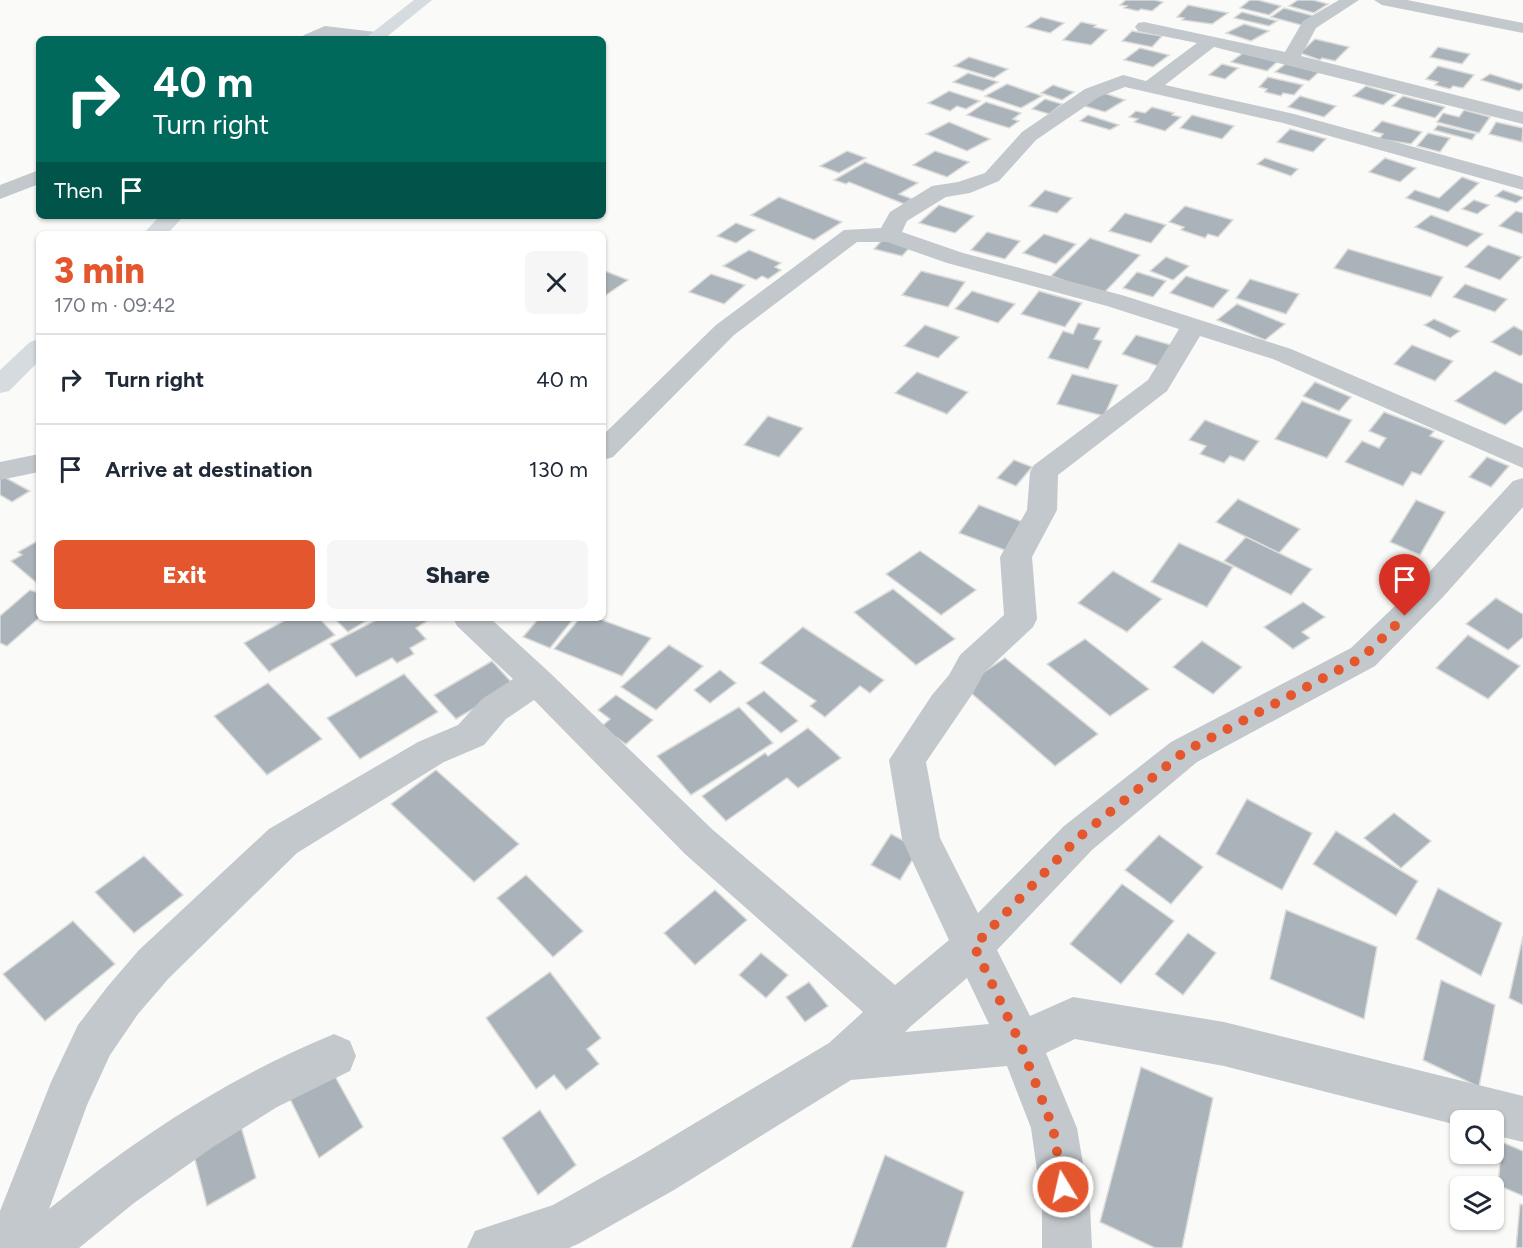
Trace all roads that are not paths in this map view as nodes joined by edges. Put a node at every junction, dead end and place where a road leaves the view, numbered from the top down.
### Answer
1 (424, 0) edge
2 (1352, 0) edge
3 (1382, 0) edge
4 (1144, 27) dead end
5 (1523, 28) edge
6 (316, 36) edge
7 (360, 36) edge
8 (377, 36) edge
9 (1210, 41) junction
10 (1290, 59) junction
11 (1150, 87) junction
12 (1523, 118) edge
13 (36, 177) edge
14 (1523, 184) edge
15 (0, 193) edge
16 (170, 219) edge
17 (157, 231) edge
18 (889, 235) junction
19 (1194, 326) junction
20 (35, 356) edge
21 (0, 385) edge
22 (606, 448) edge
23 (1523, 459) edge
24 (36, 464) edge
25 (0, 471) edge
26 (1523, 488) edge
27 (472, 621) edge
28 (537, 681) junction
29 (974, 946) junction
30 (895, 1012) junction
31 (1020, 1043) junction
32 (334, 1056) dead end
33 (845, 1059) junction
34 (1523, 1119) edge
35 (10, 1248) edge
36 (42, 1248) edge
37 (492, 1248) edge
38 (1067, 1248) edge

1 - 8 highway
2 - 10 street
3 - 5 street
4 - 9 street
6 - 7 street
9 - 10 street
9 - 11 street
10 - 12 street
11 - 14 street
11 - 18 street
13 - 15 street
16 - 17 highway
18 - 19 street
18 - 22 street
19 - 23 street
19 - 29 street
20 - 21 highway
24 - 25 street
26 - 29 street
27 - 28 street
28 - 30 street
28 - 35 street
29 - 30 street
29 - 31 street
30 - 33 street
31 - 33 street
31 - 34 street
31 - 38 street
32 - 36 street
33 - 37 street

